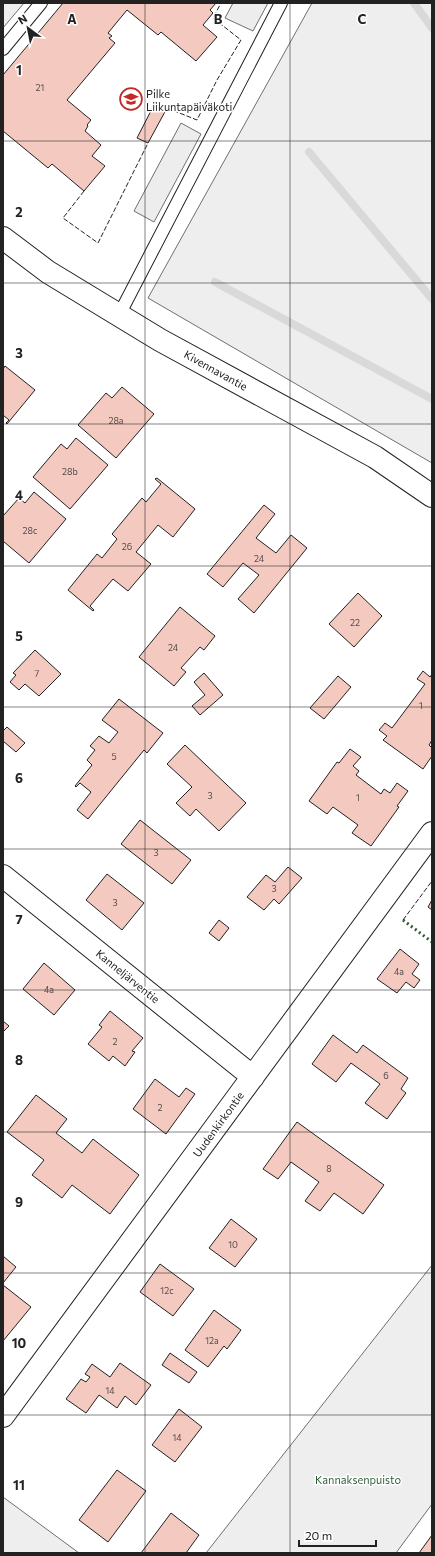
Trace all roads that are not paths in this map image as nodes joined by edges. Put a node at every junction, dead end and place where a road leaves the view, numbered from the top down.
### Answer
1 (41, 3) edge
2 (281, 3) edge
3 (3, 49) edge
4 (3, 238) edge
5 (119, 315) junction
6 (432, 496) edge
7 (432, 833) edge
8 (3, 876) edge
9 (253, 1077) junction
10 (3, 1416) edge

1 - 3 lane
2 - 5 lane
4 - 5 street, Kivennavantie
5 - 6 street, Kivennavantie
7 - 9 street, Uudenkirkontie
8 - 9 street, Kanneljärventie
9 - 10 street, Uudenkirkontie

